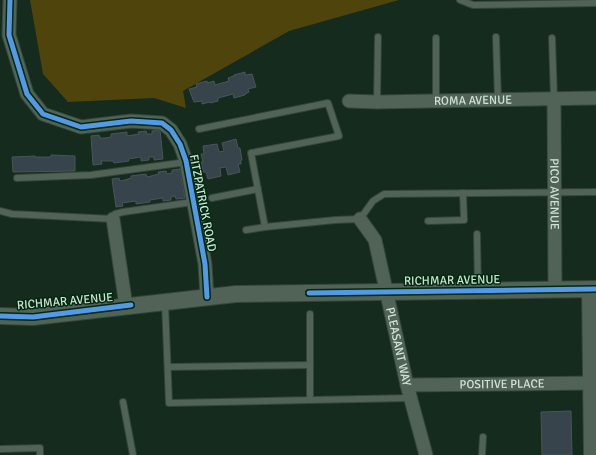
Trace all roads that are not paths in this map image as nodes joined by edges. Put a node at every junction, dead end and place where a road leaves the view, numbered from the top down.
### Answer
1 (10, 0) edge
2 (460, 0) edge
3 (596, 3) edge
4 (378, 37) dead end
5 (496, 37) dead end
6 (436, 38) dead end
7 (552, 38) dead end
8 (596, 98) edge
9 (554, 99) junction
10 (498, 100) junction
11 (349, 101) dead end
12 (436, 101) junction
13 (377, 102) junction
14 (199, 129) dead end
15 (186, 162) junction
16 (16, 178) dead end
17 (258, 189) junction
18 (554, 192) junction
19 (596, 192) edge
20 (463, 193) junction
21 (212, 198) dead end
22 (193, 202) junction
23 (0, 211) edge
24 (113, 219) junction
25 (360, 219) junction
26 (428, 221) dead end
27 (265, 227) junction
28 (246, 230) dead end
29 (477, 234) dead end
30 (555, 289) junction
31 (593, 289) edge
32 (478, 290) junction
33 (386, 291) junction
34 (207, 297) junction
35 (165, 301) junction
36 (126, 306) junction
37 (310, 314) dead end
38 (0, 316) edge
39 (310, 365) junction
40 (168, 367) junction
41 (593, 383) edge
42 (408, 385) junction
43 (411, 398) junction
44 (310, 400) junction
45 (123, 402) dead end
46 (482, 437) dead end
47 (0, 449) edge
48 (40, 455) edge
49 (133, 455) edge
50 (426, 455) edge
51 (482, 455) edge
52 (592, 455) edge

1 - 15 street, FITZPATRICK ROAD
2 - 3 lane
4 - 13 lane
5 - 10 lane
6 - 12 lane
7 - 9 lane
8 - 9 street, ROMA AVENUE
9 - 10 street, ROMA AVENUE
9 - 18 street, PICO AVENUE
10 - 12 street, ROMA AVENUE
11 - 13 street, ROMA AVENUE
12 - 13 street, ROMA AVENUE
14 - 17 lane
15 - 16 lane
15 - 22 street, FITZPATRICK ROAD
17 - 21 lane
17 - 27 lane
18 - 19 lane
18 - 20 lane
18 - 30 street, PICO AVENUE
20 - 25 lane
20 - 26 lane
22 - 24 lane
22 - 34 street, FITZPATRICK ROAD
23 - 24 lane
24 - 36 street
25 - 27 lane
25 - 33 street, PLEASANT WAY
27 - 28 lane
29 - 32 lane
30 - 31 street, RICHMAR AVENUE
30 - 32 street, RICHMAR AVENUE
31 - 41 street
32 - 33 street, RICHMAR AVENUE
33 - 34 street, RICHMAR AVENUE
33 - 42 street, PLEASANT WAY
34 - 35 street, RICHMAR AVENUE
35 - 36 street, RICHMAR AVENUE
35 - 40 lane
36 - 38 street, RICHMAR AVENUE
37 - 39 lane
39 - 40 lane
39 - 44 lane
40 - 44 lane
41 - 42 street, POSITIVE PLACE
41 - 52 street
42 - 43 street, PLEASANT WAY
43 - 44 lane
43 - 50 street, PLEASANT WAY
45 - 49 lane
46 - 51 lane
47 - 48 lane

